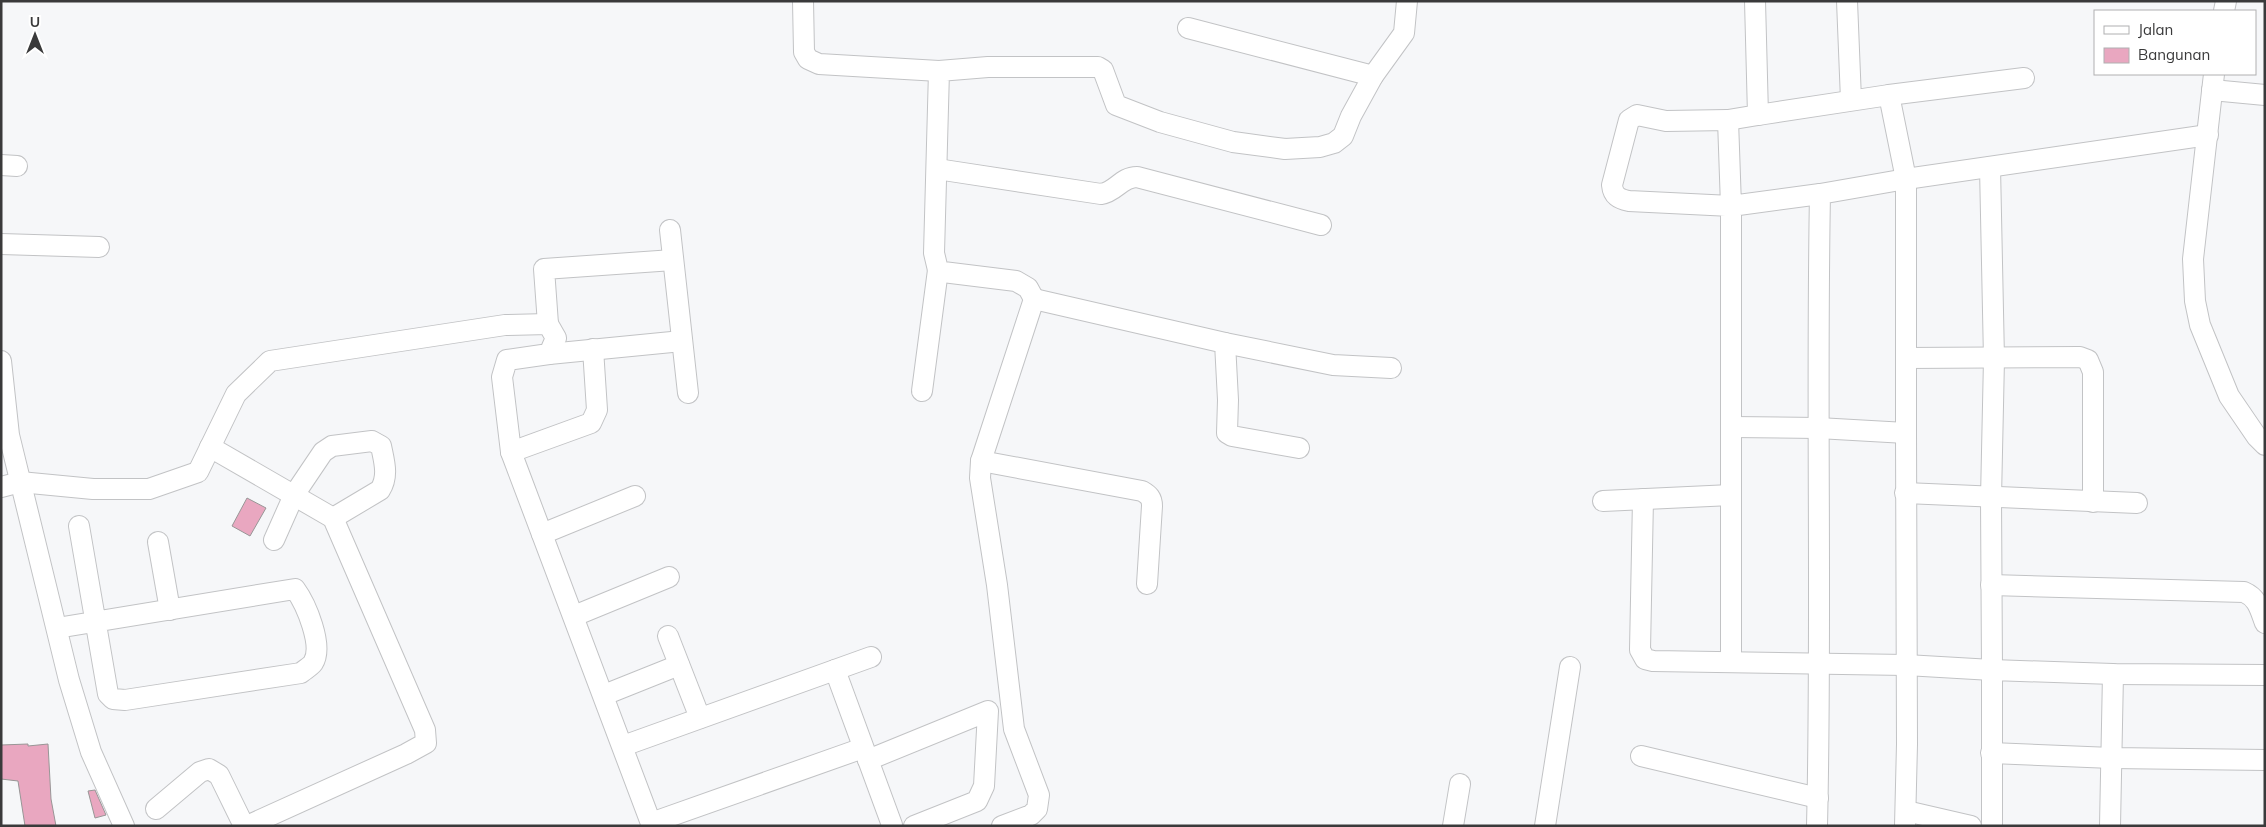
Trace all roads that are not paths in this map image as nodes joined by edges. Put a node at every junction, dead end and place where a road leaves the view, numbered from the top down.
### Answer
1 (803, 1) edge
2 (1407, 1) edge
3 (1755, 1) edge
4 (1847, 1) edge
5 (1188, 28) dead end
6 (939, 70) junction
7 (1373, 76) junction
8 (2024, 78) dead end
9 (2213, 82) edge
10 (1888, 95) junction
11 (2265, 95) edge
12 (1851, 100) junction
13 (1758, 115) junction
14 (1728, 120) junction
15 (2208, 135) junction
16 (1990, 167) junction
17 (937, 169) junction
18 (1906, 179) junction
19 (1820, 194) junction
20 (1731, 206) junction
21 (1321, 225) dead end
22 (670, 230) dead end
23 (1, 244) edge
24 (99, 247) dead end
25 (673, 260) junction
26 (938, 270) junction
27 (1034, 299) junction
28 (548, 324) junction
29 (682, 341) junction
30 (1225, 343) junction
31 (592, 349) junction
32 (549, 354) junction
33 (1906, 358) junction
34 (1994, 359) junction
35 (1, 360) edge
36 (1391, 368) dead end
37 (922, 392) dead end
38 (688, 393) dead end
39 (1732, 427) junction
40 (1818, 428) junction
41 (1906, 433) junction
42 (2265, 445) edge
43 (210, 447) junction
44 (1299, 448) dead end
45 (512, 452) junction
46 (981, 461) junction
47 (11, 484) edge
48 (1906, 493) junction
49 (294, 495) junction
50 (1731, 495) junction
51 (635, 496) dead end
52 (1991, 498) junction
53 (1644, 499) junction
54 (1603, 501) dead end
55 (2093, 502) junction
56 (2137, 503) dead end
57 (333, 518) junction
58 (79, 526) dead end
59 (542, 534) junction
60 (274, 540) dead end
61 (158, 542) dead end
62 (669, 577) dead end
63 (1147, 584) dead end
64 (1991, 585) junction
65 (170, 610) junction
66 (574, 616) junction
67 (96, 621) junction
68 (2265, 623) edge
69 (57, 628) junction
70 (668, 636) dead end
71 (871, 657) dead end
72 (1731, 662) junction
73 (1820, 663) junction
74 (680, 665) junction
75 (1906, 665) junction
76 (1570, 667) dead end
77 (835, 670) junction
78 (1992, 670) junction
79 (2113, 674) junction
80 (2265, 675) edge
81 (604, 695) junction
82 (700, 718) junction
83 (623, 746) junction
84 (1992, 753) junction
85 (866, 754) junction
86 (1641, 756) dead end
87 (2112, 758) junction
88 (2265, 760) edge
89 (1460, 784) dead end
90 (1818, 798) junction
91 (156, 810) dead end
92 (1905, 818) edge
93 (651, 824) edge
94 (894, 825) edge
95 (124, 826) edge
96 (245, 826) edge
97 (914, 826) edge
98 (1002, 826) edge
99 (1453, 826) edge
100 (1545, 826) edge
101 (1817, 826) edge
102 (1971, 826) edge
103 (1992, 826) edge
104 (2110, 826) edge

1 - 6 street
2 - 7 street
3 - 13 street
4 - 12 street
5 - 7 street
6 - 7 street
6 - 17 street
8 - 10 street
9 - 11 street
9 - 15 street
10 - 12 street
10 - 18 street
12 - 13 street
13 - 14 street
14 - 20 street
14 - 20 street
15 - 16 street
15 - 42 street
16 - 18 street
16 - 34 street
17 - 21 street
17 - 26 street
18 - 19 street
18 - 33 street
19 - 20 street
19 - 40 street
20 - 39 street
22 - 25 street
23 - 24 street
25 - 28 street
25 - 29 street
26 - 27 street
26 - 37 street
27 - 30 street
27 - 46 street
28 - 32 street
28 - 43 street
29 - 31 street
29 - 38 street
30 - 36 street
30 - 44 street
31 - 32 street
31 - 45 street
32 - 45 street
33 - 34 street
33 - 41 street
34 - 52 street
34 - 55 street
35 - 47 street
39 - 40 street
39 - 50 street
40 - 41 street
40 - 73 street
41 - 48 street
43 - 47 street
43 - 49 street
45 - 59 street
46 - 63 street
46 - 98 street
47 - 69 street
48 - 52 street
48 - 75 street
49 - 57 street
49 - 57 street
49 - 60 street
50 - 53 street
50 - 72 street
51 - 59 street
52 - 55 street
52 - 64 street
53 - 54 street
53 - 72 street
55 - 56 street
57 - 96 street
58 - 67 street
59 - 66 street
61 - 65 street
62 - 66 street
64 - 68 street
64 - 78 street
65 - 67 street
65 - 67 street
66 - 81 street
67 - 69 street
69 - 95 street
70 - 74 street
71 - 77 street
72 - 73 street
73 - 75 street
73 - 90 street
74 - 81 street
74 - 82 street
75 - 78 street
75 - 92 street
76 - 100 street
77 - 82 street
77 - 85 street
78 - 79 street
78 - 84 street
79 - 80 street
79 - 87 street
81 - 83 street
82 - 83 street
83 - 93 street
84 - 87 street
84 - 103 street
85 - 93 street
85 - 94 street
85 - 97 street
86 - 90 street
87 - 88 street
87 - 104 street
89 - 99 street
90 - 101 street
91 - 96 street
92 - 102 street

